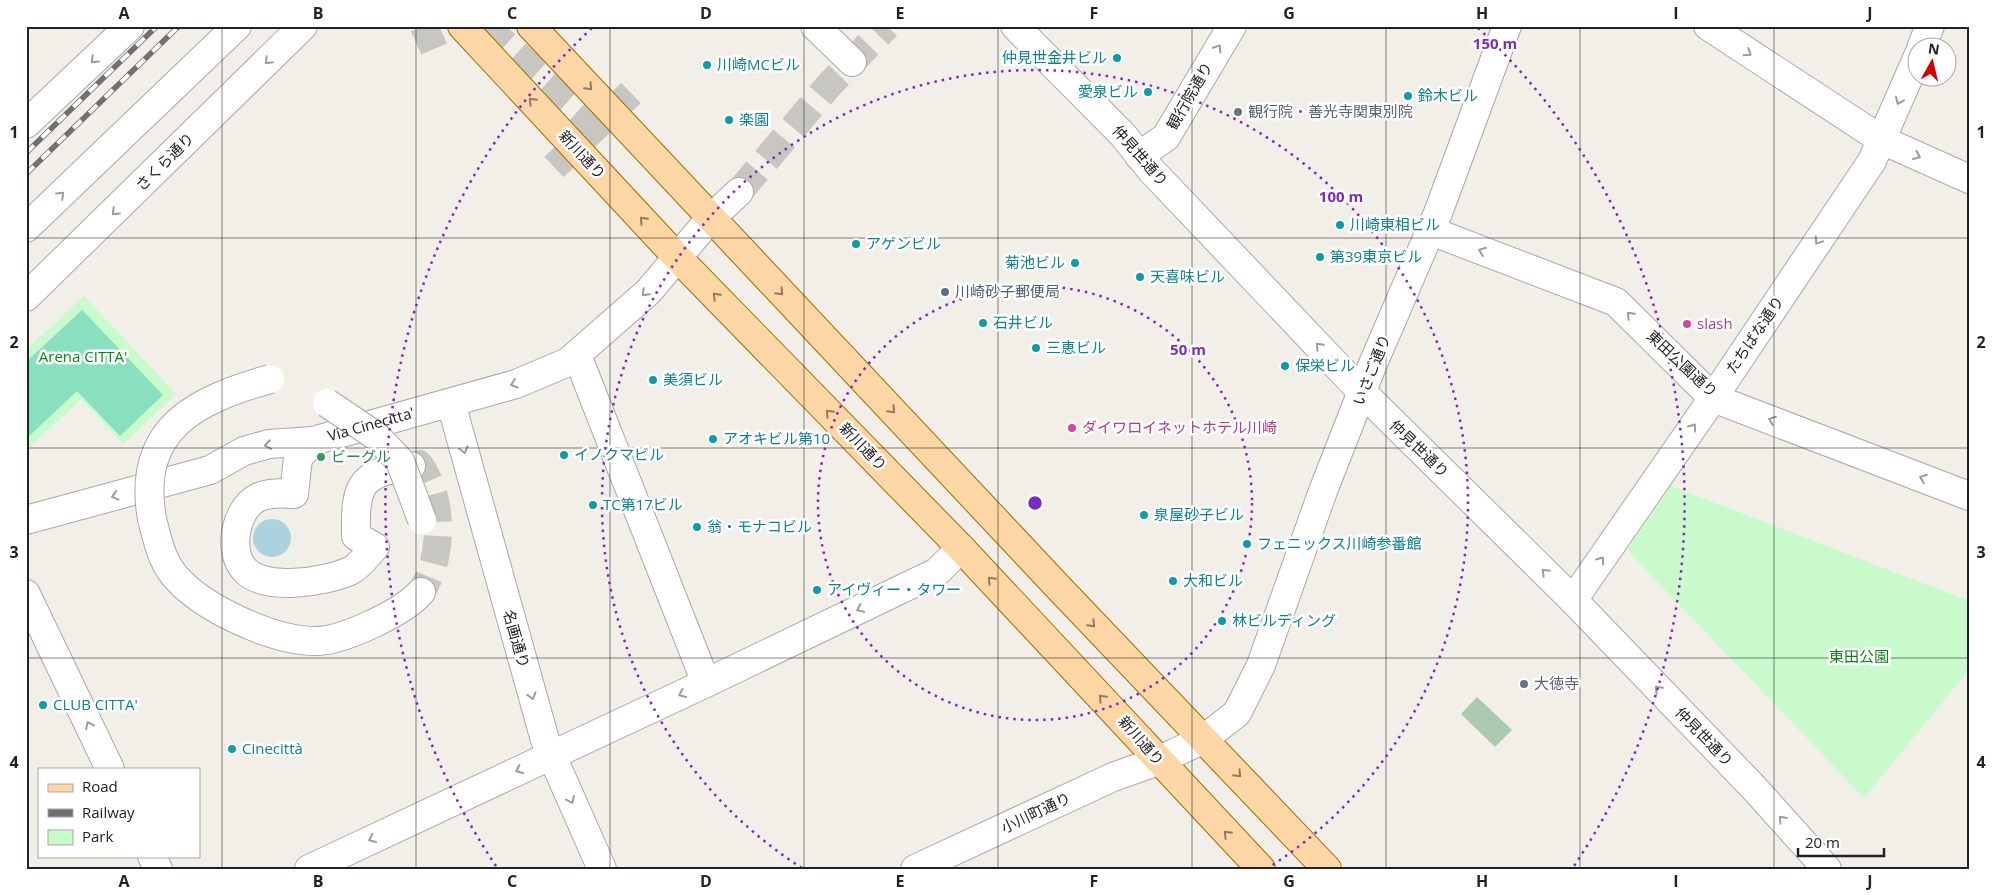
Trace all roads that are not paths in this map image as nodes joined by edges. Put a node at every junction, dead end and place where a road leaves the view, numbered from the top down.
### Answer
1 (130, 26) edge
2 (237, 26) edge
3 (303, 26) edge
4 (462, 26) edge
5 (815, 26) edge
6 (1015, 26) edge
7 (1232, 26) edge
8 (1506, 26) edge
9 (1708, 26) edge
10 (1930, 26) edge
11 (541, 29) edge
12 (1925, 38) edge
13 (852, 62) dead end
14 (1908, 79) edge
15 (26, 124) edge
16 (1882, 140) junction
17 (1138, 156) junction
18 (1969, 179) edge
19 (739, 192) tunnel mouth
20 (710, 219) junction
21 (26, 228) edge
22 (1431, 231) junction
23 (676, 256) junction
24 (26, 297) edge
25 (577, 355) junction
26 (270, 379) dead end
27 (1362, 392) junction
28 (1713, 398) junction
29 (327, 403) dead end
30 (451, 403) junction
31 (313, 441) junction
32 (411, 466) dead end
33 (1969, 496) edge
34 (26, 520) edge
35 (422, 520) dead end
36 (961, 548) junction
37 (421, 592) tunnel mouth
38 (26, 594) edge
39 (1573, 600) junction
40 (706, 683) junction
41 (1237, 713) joint
42 (1204, 739) junction
43 (551, 756) junction
44 (1158, 761) junction
45 (110, 768) edge
46 (309, 869) edge
47 (602, 869) edge
48 (915, 869) edge
49 (1261, 869) edge
50 (1327, 869) edge
51 (1827, 869) edge

1 -> 15 street
21 -> 2 street
3 -> 24 street, さくら通り
23 -> 4 main road, 新川通り
5 - 13 street
6 - 17 street, 仲見世通り
17 -> 7 street, 観行院通り
8 - 22 street, いさご通り
9 -> 16 street
10 - 12 street
11 -> 20 main road
14 -> 16 street, たちばな通り
16 -> 18 street
16 -> 28 street, たちばな通り
27 -> 17 street, 仲見世通り
19 - 20 street, Via Cinecitta'
20 - 23 street, Via Cinecitta'
20 -> 42 main road
22 - 27 street, いさご通り
28 -> 22 street, 東田公園通り
23 -> 25 street, Via Cinecitta'
36 -> 23 main road, 新川通り
25 -> 30 street, Via Cinecitta'
25 - 40 street
26 - 37 street, bridge
39 -> 27 street, 仲見世通り
27 - 41 street, いさご通り
33 -> 28 street, 東田公園通り
39 -> 28 street, たちばな通り
29 - 35 street, bridge
30 - 31 street, Via Cinecitta'
30 -> 43 street, 名画通り
31 - 32 street
31 -> 34 street, Via Cinecitta'
36 -> 40 street
44 -> 36 main road, 新川通り
45 -> 38 street
51 -> 39 street, 仲見世通り
40 -> 43 street
41 - 42 street, 小川町通り
42 - 44 street, 小川町通り
42 -> 50 main road
43 -> 46 street
43 -> 47 street, 名画通り
44 - 48 street, 小川町通り
49 -> 44 main road, 新川通り

